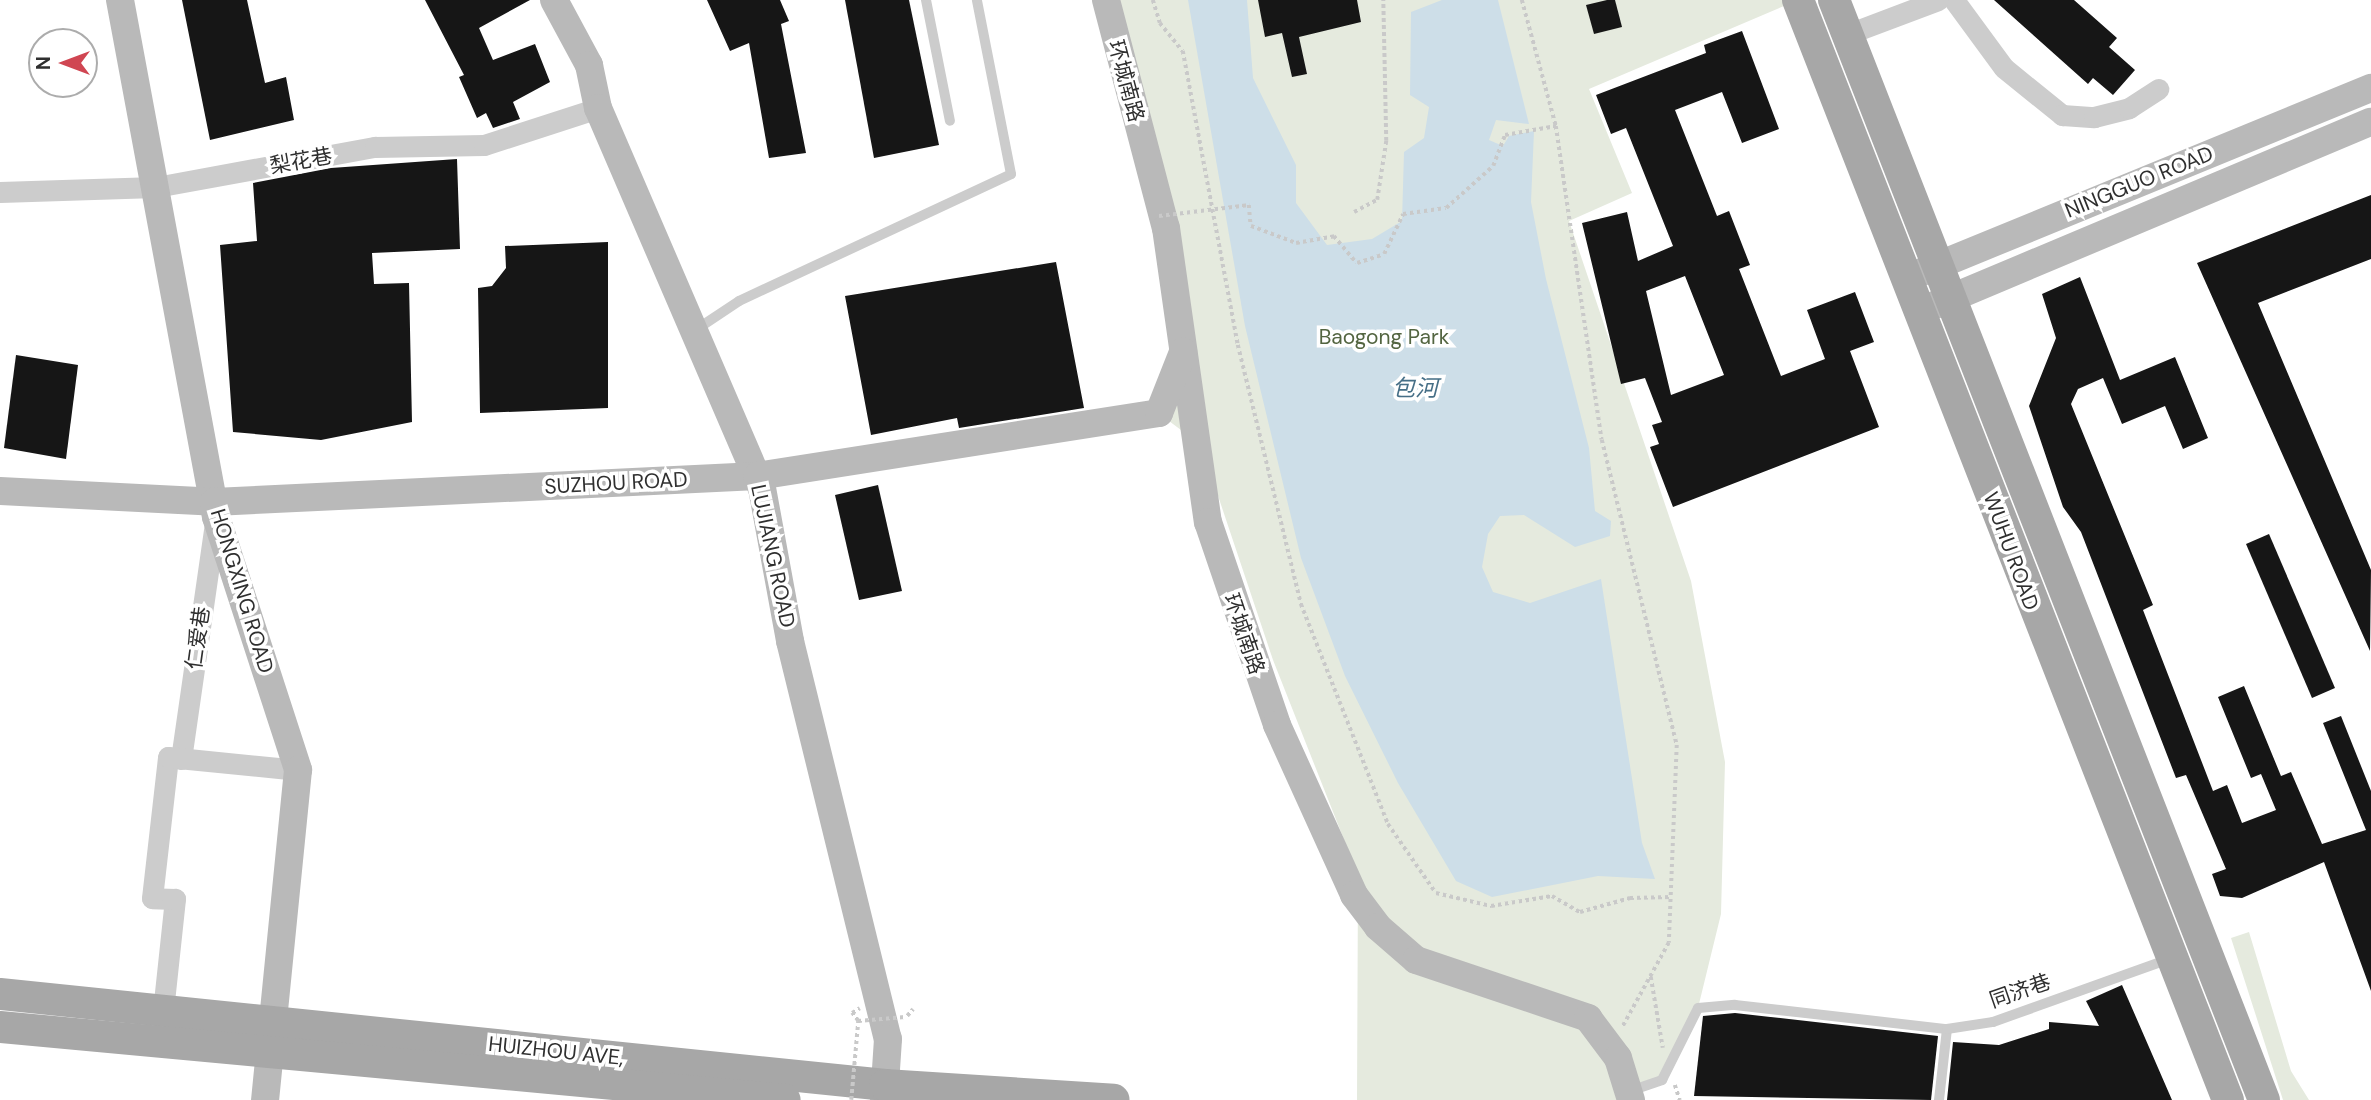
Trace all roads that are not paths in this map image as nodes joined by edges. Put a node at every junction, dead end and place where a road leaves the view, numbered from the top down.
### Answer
1 (120, 0) edge
2 (554, 0) edge
3 (926, 0) edge
4 (977, 0) edge
5 (1105, 0) edge
6 (1798, 0) edge
7 (1834, 0) edge
8 (1938, 0) edge
9 (1954, 0) edge
10 (1848, 34) junction
11 (2371, 88) edge
12 (2158, 89) dead end
13 (598, 108) junction
14 (950, 121) dead end
15 (2371, 122) edge
16 (156, 187) junction
17 (0, 192) edge
18 (1939, 263) junction
19 (1908, 279) junction
20 (1952, 298) junction
21 (1921, 311) junction
22 (692, 332) junction
23 (1184, 349) junction
24 (1194, 437) junction
25 (759, 482) junction
26 (0, 491) edge
27 (0, 504) edge
28 (215, 509) junction
29 (181, 758) junction
30 (298, 770) junction
31 (2172, 958) junction
32 (0, 995) edge
33 (163, 1011) junction
34 (0, 1027) edge
35 (1947, 1028) junction
36 (271, 1037) junction
37 (884, 1092) edge
38 (1632, 1095) edge
39 (265, 1100) edge
40 (785, 1100) edge
41 (1114, 1100) edge
42 (1939, 1100) edge
43 (2228, 1100) edge
44 (2264, 1100) edge

1 - 16 street, HONGXING ROAD
2 - 13 street, LUJIANG ROAD
3 - 14 lane
4 - 22 lane
5 - 23 street, 环城南路
6 - 19 main road, WUHU ROAD
7 - 10 main road, WUHU ROAD
8 - 10 street
9 - 12 street
10 - 18 main road, WUHU ROAD
11 - 18 street, NINGGUO ROAD
13 - 16 street, 梨花巷
13 - 22 street, LUJIANG ROAD
15 - 20 street, NINGGUO ROAD
16 - 17 street, 梨花巷
16 - 28 street, HONGXING ROAD
18 - 19 street, NINGGUO ROAD
18 - 20 main road, WUHU ROAD
19 - 21 main road, WUHU ROAD
20 - 21 street, NINGGUO ROAD
20 - 44 main road, WUHU ROAD
21 - 31 main road, WUHU ROAD
22 - 25 street, LUJIANG ROAD
23 - 24 street, 环城南路
23 - 25 street, SUZHOU ROAD
24 - 25 street, SUZHOU ROAD
24 - 38 street, 环城南路
25 - 28 street, SUZHOU ROAD
25 - 37 street, LUJIANG ROAD
26 - 28 street, SUZHOU ROAD
27 - 28 street, SUZHOU ROAD
28 - 29 street, 仁爱巷
28 - 30 street, HONGXING ROAD
29 - 30 street
29 - 33 street
30 - 36 street, HONGXING ROAD
31 - 35 lane, 同济巷
31 - 43 main road, WUHU ROAD
32 - 33 main road, HUIZHOU AVE,
33 - 36 main road, HUIZHOU AVE,
34 - 36 main road, HUIZHOU AVE,
35 - 38 lane, 同济巷
35 - 42 lane
36 - 37 main road, HUIZHOU AVE,
36 - 39 street, HONGXING ROAD
36 - 40 main road, HUIZHOU AVE,
37 - 41 main road, HUIZHOU AVE,

